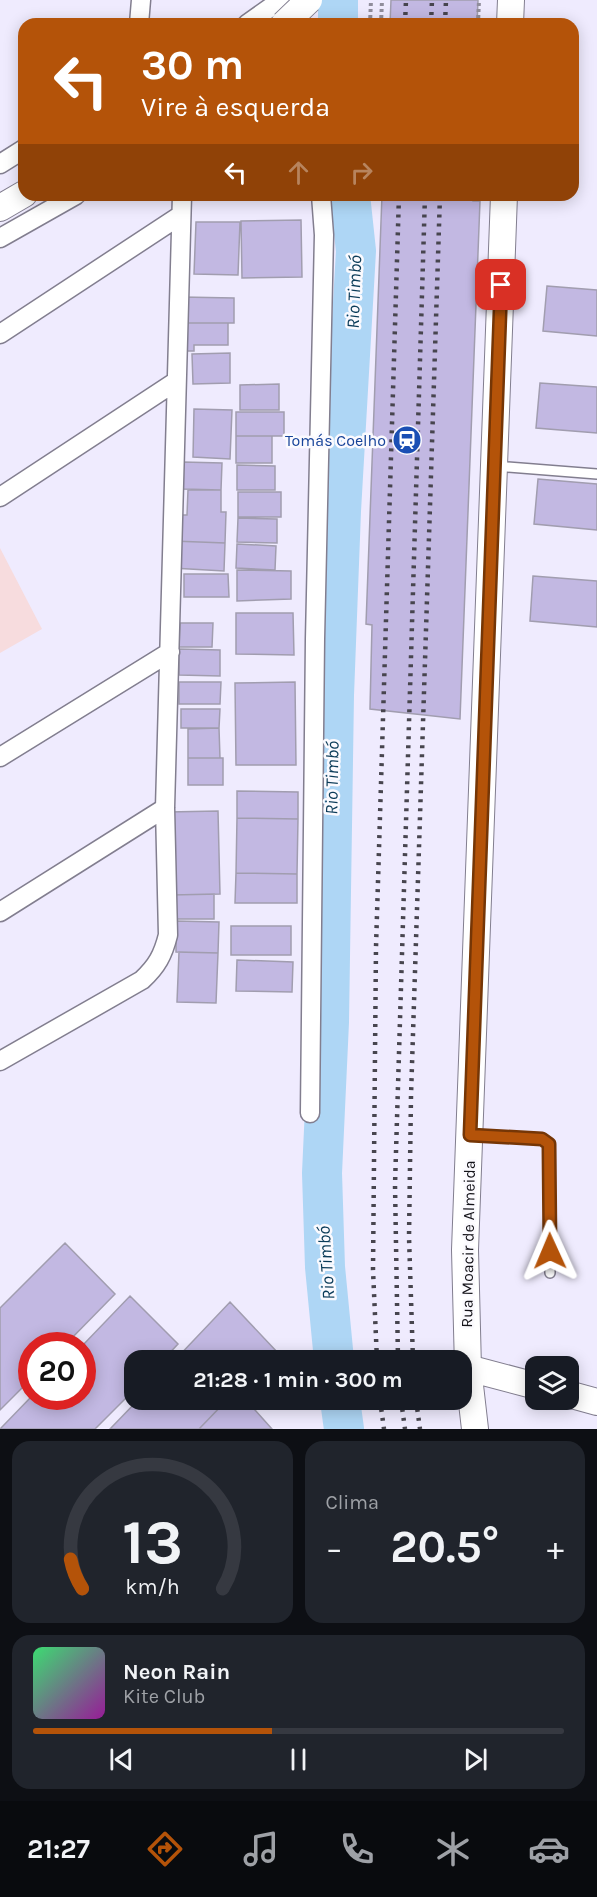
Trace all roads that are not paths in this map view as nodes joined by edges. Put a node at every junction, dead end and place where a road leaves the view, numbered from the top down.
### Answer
1 (141, 0) edge
2 (309, 0) edge
3 (511, 0) edge
4 (281, 9) edge
5 (140, 18) edge
6 (261, 18) edge
7 (297, 18) edge
8 (510, 18) edge
9 (18, 153) edge
10 (0, 164) edge
11 (18, 198) edge
12 (65, 201) edge
13 (182, 201) edge
14 (321, 201) edge
15 (504, 201) edge
16 (0, 208) edge
17 (181, 215) junction
18 (0, 238) edge
19 (0, 334) edge
20 (175, 382) junction
21 (495, 466) junction
22 (597, 474) edge
23 (0, 497) edge
24 (170, 652) junction
25 (0, 757) edge
26 (165, 808) junction
27 (0, 912) edge
28 (0, 1061) edge
29 (310, 1113) dead end
30 (470, 1135) junction
31 (550, 1273) dead end
32 (468, 1350) edge
33 (472, 1369) edge
34 (525, 1383) edge
35 (579, 1397) edge
36 (597, 1402) edge
37 (472, 1403) edge
38 (475, 1429) edge

1 - 5 street
2 - 4 main road, bridge
3 - 8 main road
4 - 6 street
4 - 7 street
9 - 10 street
11 - 16 main road
12 - 18 street
13 - 17 street
14 - 29 street
15 - 21 main road, Rua Moacir de Almeida
17 - 19 street
17 - 20 street
20 - 23 street
20 - 24 street
21 - 22 lane
21 - 30 main road, Rua Moacir de Almeida
24 - 25 street
24 - 26 street
26 - 27 street
26 - 28 street
30 - 31 lane
30 - 32 main road, Rua Moacir de Almeida
33 - 34 main road
35 - 36 main road
37 - 38 main road, Rua Moacir de Almeida

